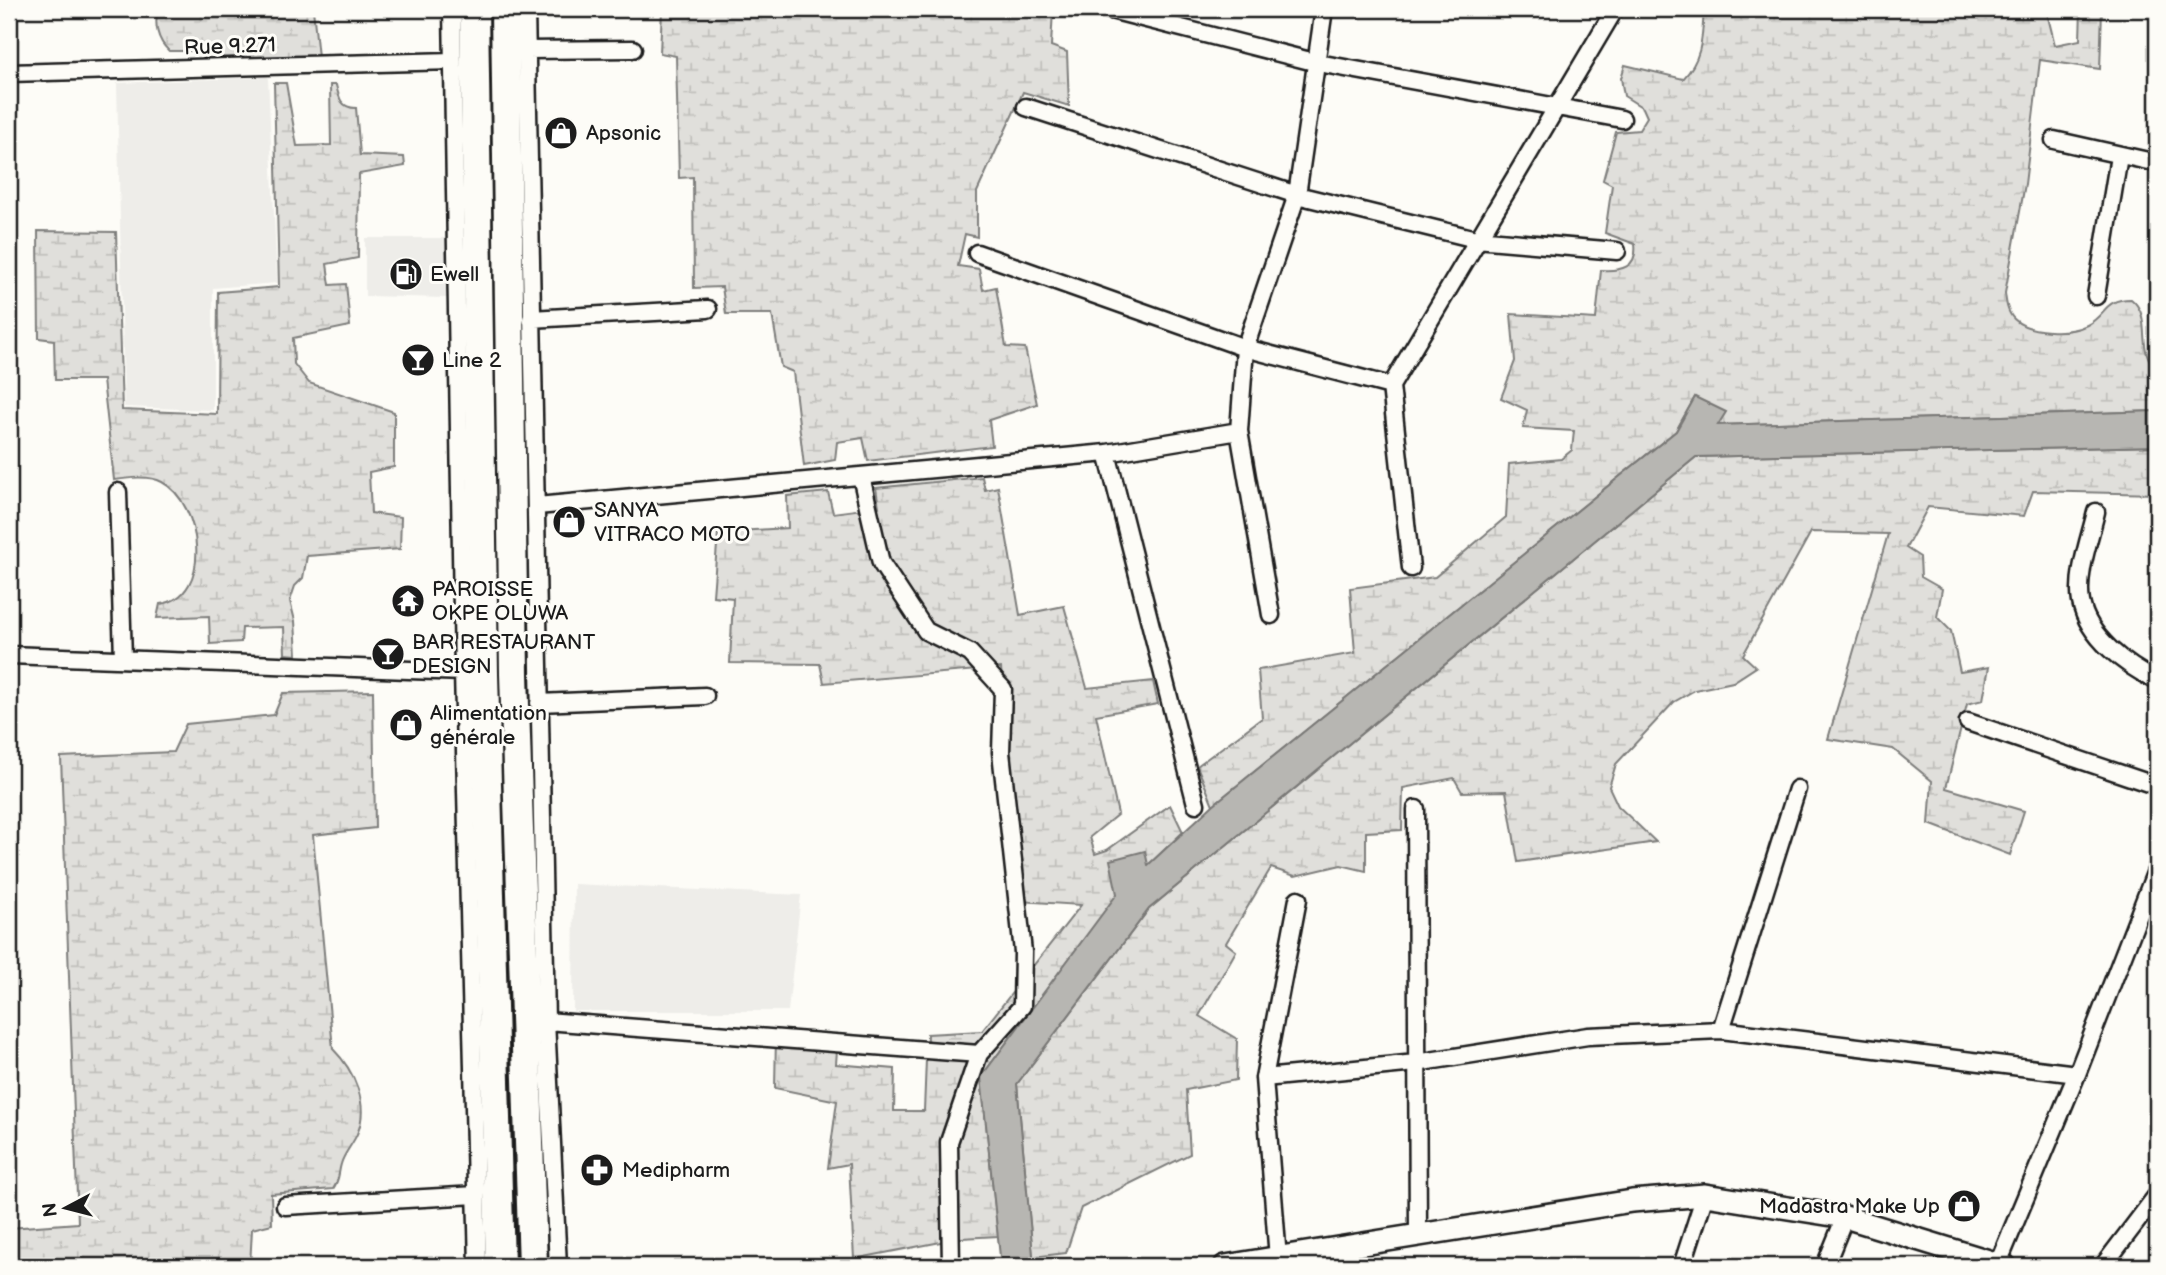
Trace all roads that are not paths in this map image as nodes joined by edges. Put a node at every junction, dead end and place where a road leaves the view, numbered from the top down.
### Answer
1 (452, 9) edge
2 (474, 9) edge
3 (505, 9) edge
4 (526, 9) edge
5 (1107, 9) edge
6 (1324, 9) edge
7 (1615, 9) edge
8 (633, 49) dead end
9 (526, 50) junction
10 (453, 61) junction
11 (1318, 63) junction
12 (9, 73) edge
13 (1560, 105) junction
14 (1026, 107) dead end
15 (1622, 119) dead end
16 (2054, 141) dead end
17 (2119, 156) junction
18 (2157, 163) edge
19 (1297, 195) junction
20 (1476, 239) junction
21 (1617, 251) dead end
22 (977, 253) dead end
23 (2096, 296) dead end
24 (708, 309) dead end
25 (531, 319) junction
26 (1245, 348) junction
27 (1391, 386) junction
28 (1239, 431) junction
29 (1107, 453) junction
30 (861, 476) junction
31 (118, 492) dead end
32 (537, 506) junction
33 (2096, 512) dead end
34 (1411, 568) dead end
35 (1271, 615) dead end
36 (9, 655) edge
37 (123, 659) junction
38 (463, 672) junction
39 (2157, 681) edge
40 (705, 696) dead end
41 (539, 703) junction
42 (1968, 722) dead end
43 (2157, 786) edge
44 (1797, 789) dead end
45 (1196, 804) dead end
46 (1416, 809) dead end
47 (2157, 868) edge
48 (1298, 899) dead end
49 (546, 1021) junction
50 (1721, 1030) junction
51 (979, 1054) junction
52 (1416, 1063) junction
53 (2077, 1074) junction
54 (1264, 1078) junction
55 (476, 1195) junction
56 (1705, 1195) junction
57 (2157, 1195) edge
58 (285, 1206) dead end
59 (1845, 1217) junction
60 (1418, 1235) junction
61 (477, 1237) junction
62 (1278, 1259) junction
63 (1307, 1259) edge
64 (2000, 1265) edge
65 (478, 1266) edge
66 (489, 1266) edge
67 (500, 1266) edge
68 (533, 1266) edge
69 (558, 1266) edge
70 (951, 1266) edge
71 (1225, 1266) edge
72 (1682, 1266) edge
73 (1825, 1266) edge
74 (2103, 1266) edge

1 - 10 street
2 - 67 highway
3 - 68 highway
4 - 9 street
5 - 11 street
6 - 11 street
7 - 13 street
8 - 9 street
9 - 25 street
10 - 12 street, Rue 9.271
10 - 38 street
11 - 13 street
11 - 19 street
13 - 15 street
13 - 20 street
14 - 19 street
16 - 17 street
17 - 18 street
17 - 23 street
19 - 20 street
19 - 26 street
20 - 21 street
20 - 27 street
22 - 26 street
24 - 25 street
25 - 32 street
26 - 27 street
26 - 28 street
27 - 34 street
28 - 29 street
28 - 35 street
29 - 30 street
29 - 45 street
30 - 32 street
30 - 51 street
31 - 37 street
32 - 41 street
33 - 39 street
36 - 37 street
37 - 38 street
38 - 55 street
40 - 41 street
41 - 49 street
42 - 43 street
44 - 50 street
46 - 52 street
47 - 53 street
48 - 54 street
49 - 51 street
49 - 69 street
50 - 52 street
50 - 53 street
51 - 70 street
52 - 54 street
52 - 60 street
53 - 64 street
54 - 62 street
55 - 58 street
55 - 61 street
56 - 59 street
56 - 60 street
56 - 72 street
57 - 74 street
59 - 64 street
59 - 73 street
60 - 63 street
61 - 65 street
61 - 66 highway
62 - 63 street
62 - 71 street

